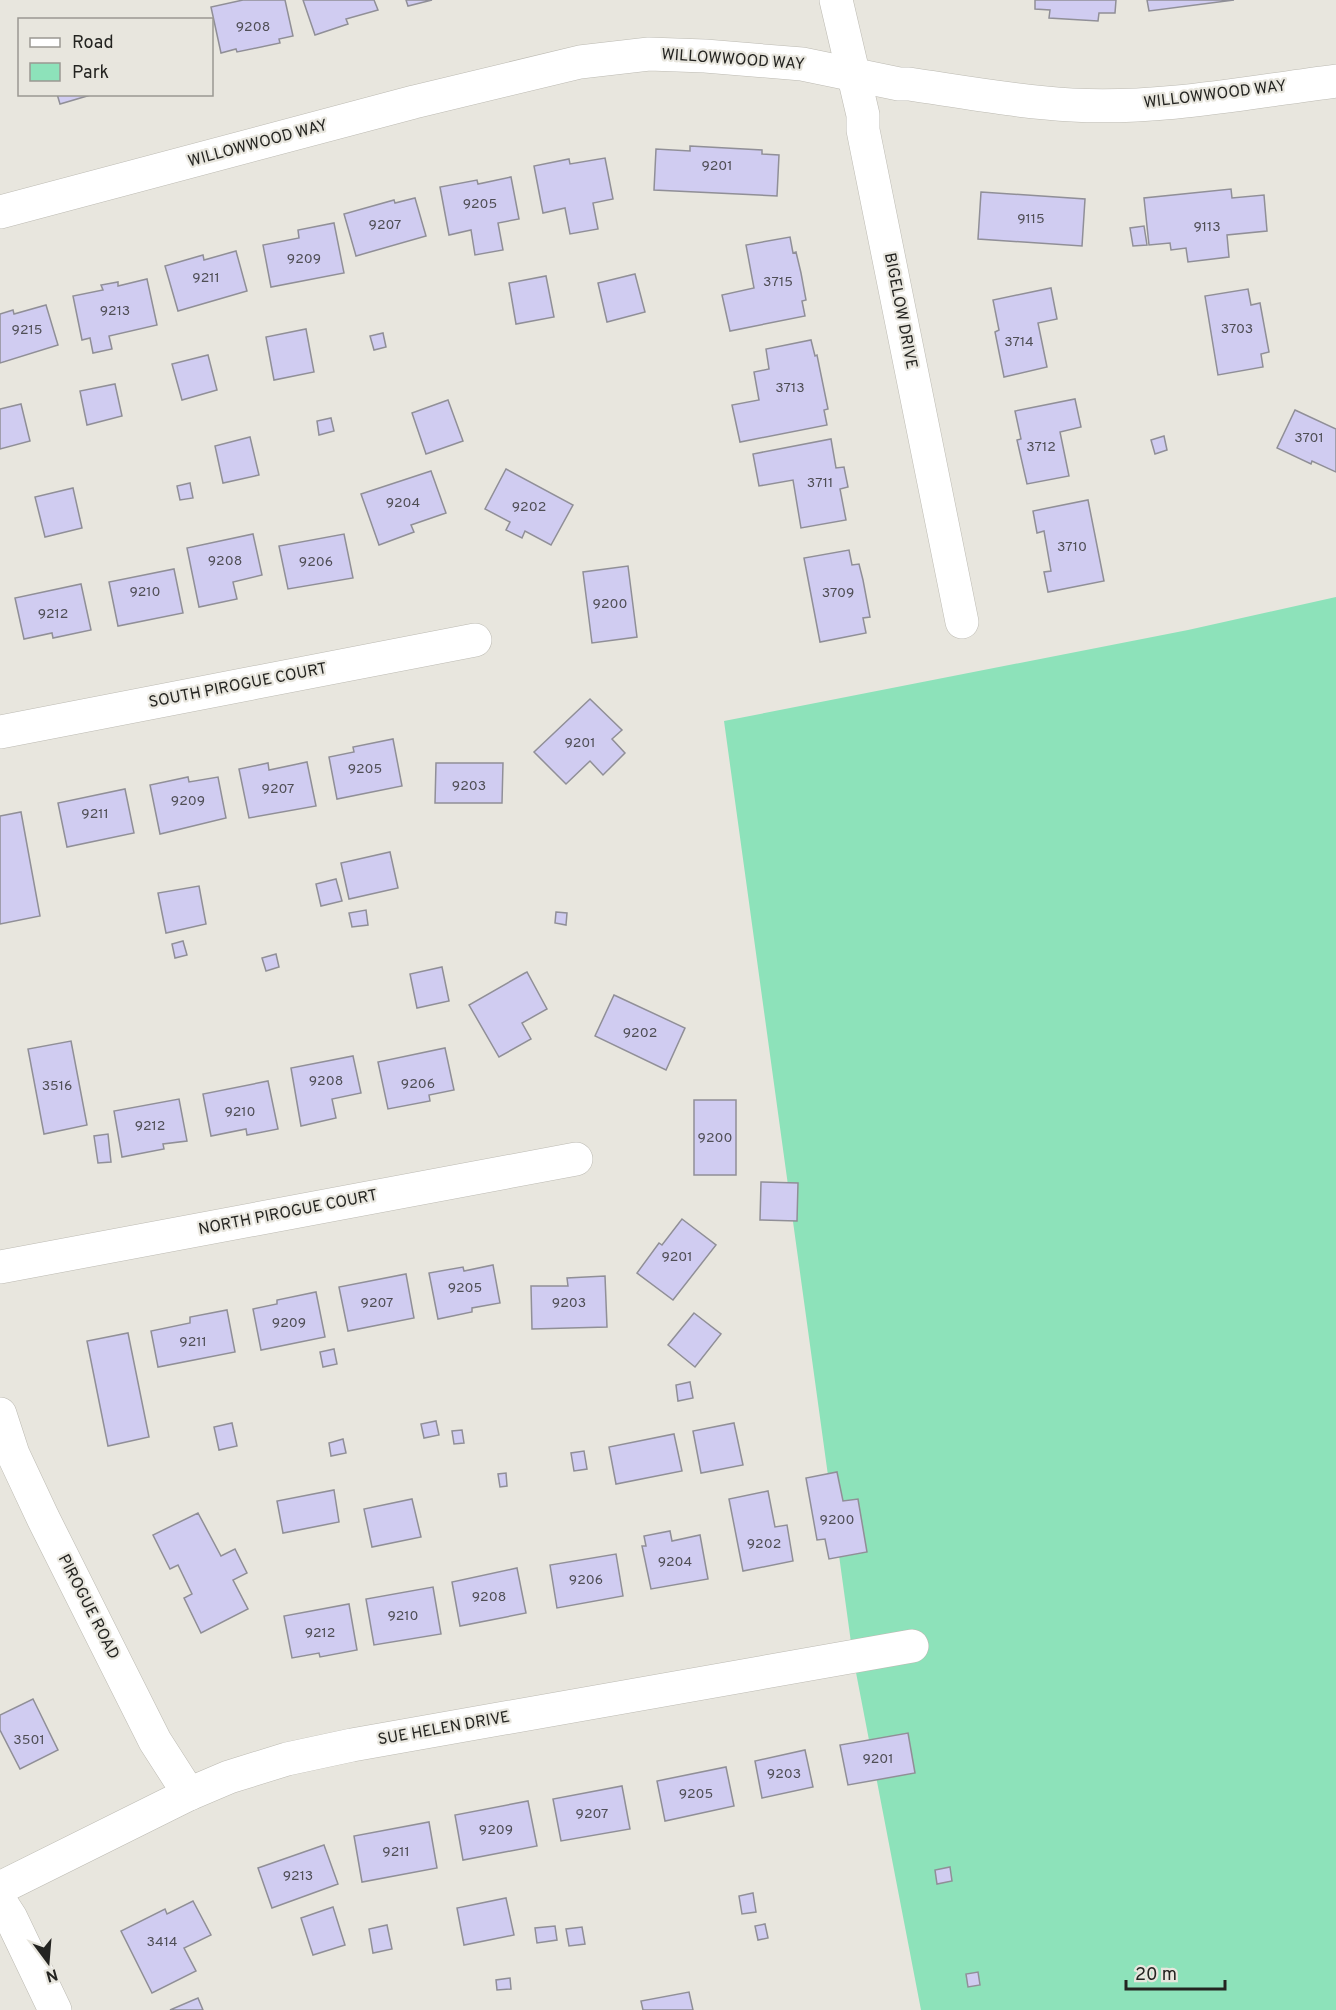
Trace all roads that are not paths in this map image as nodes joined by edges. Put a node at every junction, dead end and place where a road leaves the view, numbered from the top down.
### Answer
1 (836, 0) edge
2 (853, 74) junction
3 (1336, 81) edge
4 (0, 212) edge
5 (962, 622) dead end
6 (475, 640) dead end
7 (0, 732) edge
8 (576, 1159) dead end
9 (0, 1267) edge
10 (0, 1414) edge
11 (912, 1646) dead end
12 (189, 1794) junction
13 (0, 1888) edge
14 (0, 1901) edge
15 (55, 2010) edge

1 - 2 street, BIGELOW DRIVE
2 - 3 street, WILLOWWOOD WAY
2 - 4 street, WILLOWWOOD WAY
2 - 5 street, BIGELOW DRIVE
6 - 7 street, SOUTH PIROGUE COURT
8 - 9 street, NORTH PIROGUE COURT
10 - 12 street, PIROGUE ROAD
11 - 12 street, SUE HELEN DRIVE
12 - 13 street, SUE HELEN DRIVE
14 - 15 street

